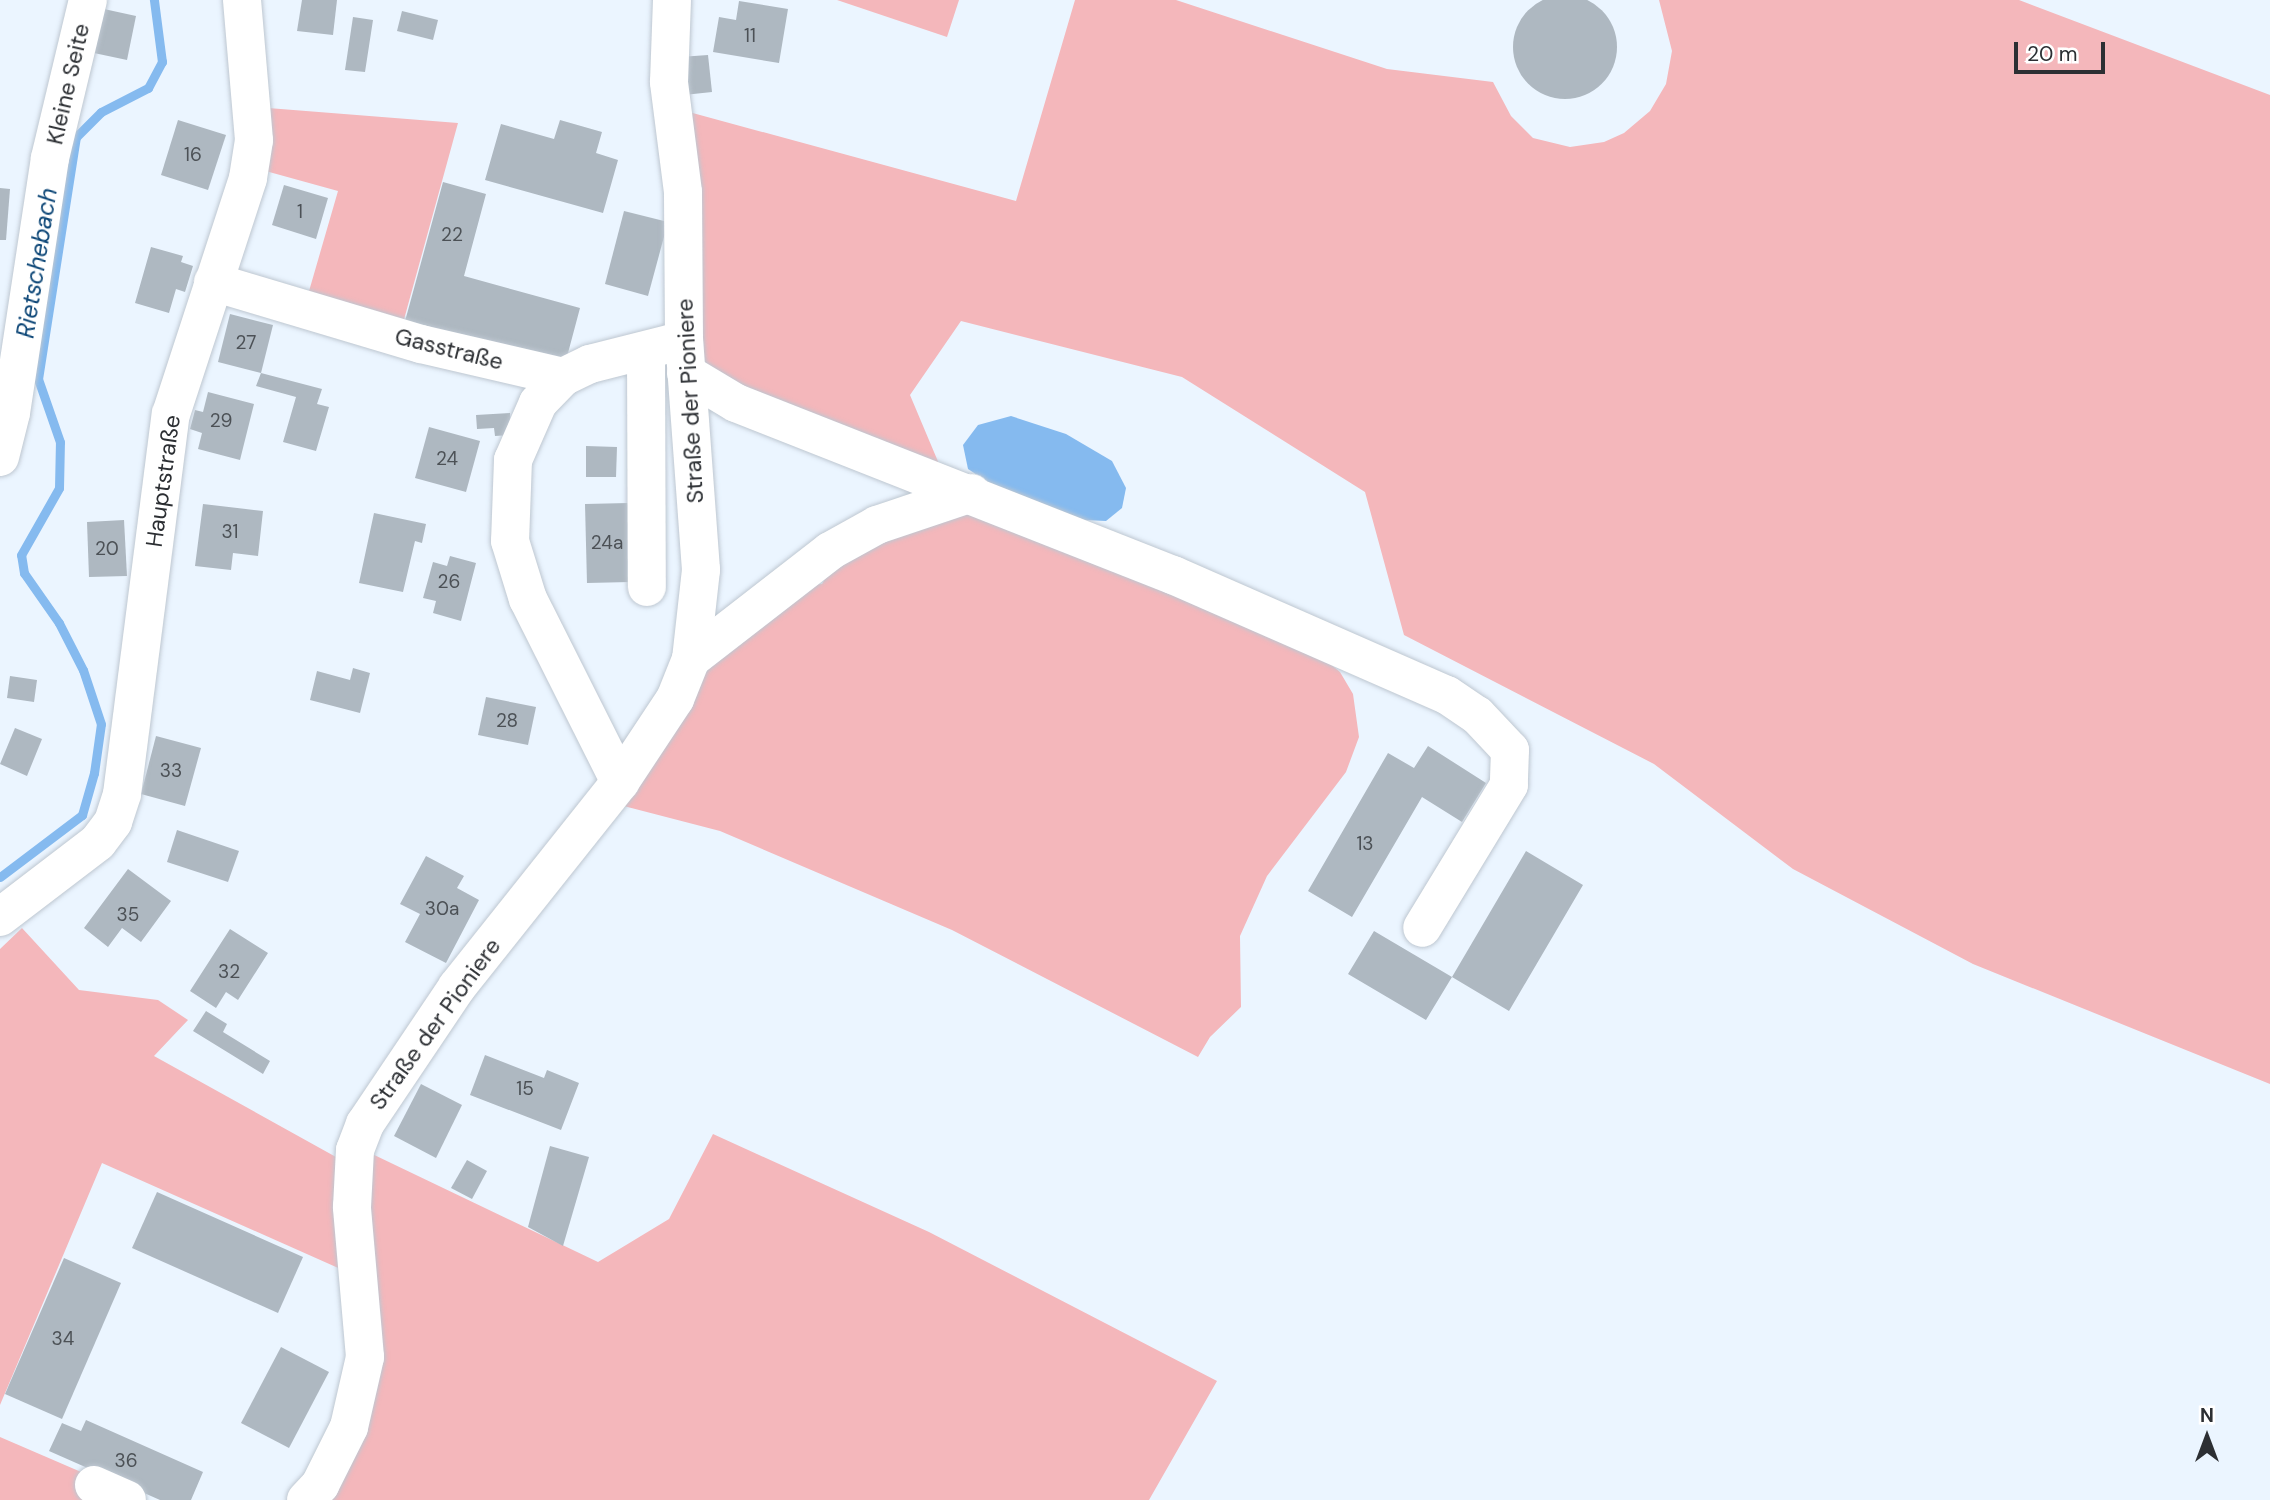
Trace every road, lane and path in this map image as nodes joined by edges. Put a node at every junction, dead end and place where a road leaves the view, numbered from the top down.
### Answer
1 (88, 0) edge
2 (242, 0) edge
3 (672, 0) edge
4 (214, 282) junction
5 (646, 351) junction
6 (685, 357) junction
7 (563, 377) junction
8 (0, 457) edge
9 (972, 493) junction
10 (647, 587) dead end
11 (691, 659) junction
12 (649, 688) dead end
13 (656, 727) junction
14 (620, 782) junction
15 (0, 917) edge
16 (1422, 928) dead end
17 (306, 1500) edge

1 - 8 street, Kleine Seite
2 - 4 street, Hauptstraße
3 - 6 street, Straße der Pioniere
4 - 7 street, Gasstraße
4 - 15 street, Hauptstraße
5 - 6 street
5 - 7 street
5 - 10 street
6 - 9 street
6 - 11 street, Straße der Pioniere
7 - 14 street
9 - 11 street
9 - 16 street
11 - 13 street, Straße der Pioniere
12 - 13 street
13 - 14 street, Straße der Pioniere
14 - 17 street, Straße der Pioniere

